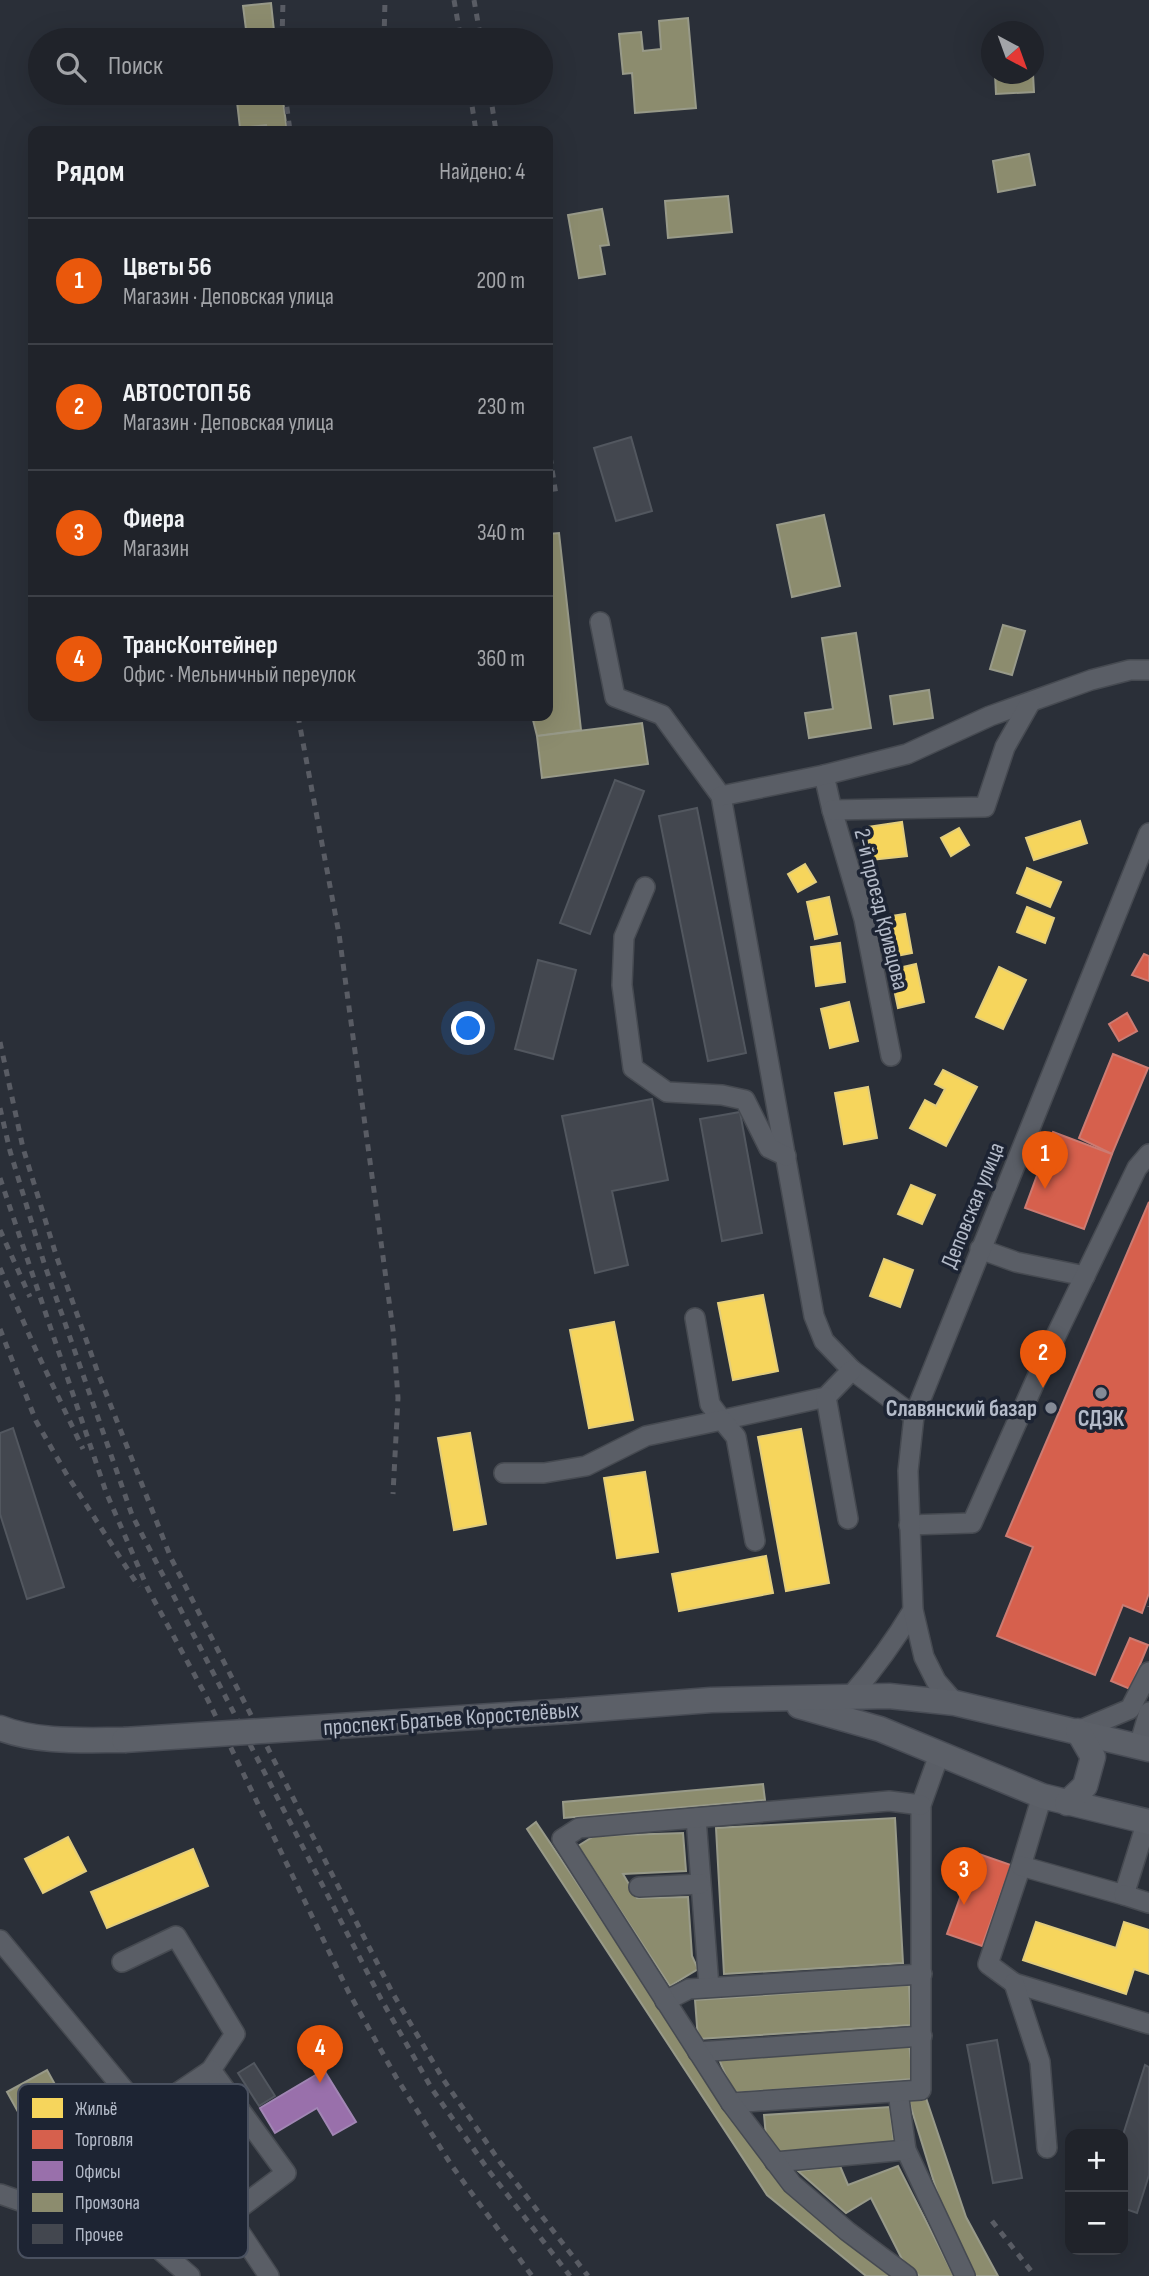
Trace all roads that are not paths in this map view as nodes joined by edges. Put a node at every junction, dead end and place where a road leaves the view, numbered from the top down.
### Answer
1 (600, 621) dead end
2 (1149, 670) edge
3 (1030, 703) junction
4 (824, 775) junction
5 (721, 796) junction
6 (832, 810) junction
7 (1149, 833) edge
8 (645, 887) dead end
9 (891, 1055) dead end
10 (1149, 1154) edge
11 (786, 1156) junction
12 (980, 1249) junction
13 (1085, 1276) junction
14 (695, 1318) dead end
15 (852, 1370) junction
16 (826, 1397) junction
17 (914, 1416) junction
18 (722, 1420) junction
19 (504, 1473) dead end
20 (848, 1519) dead end
21 (909, 1525) junction
22 (755, 1541) dead end
23 (912, 1610) junction
24 (1149, 1672) edge
25 (849, 1696) junction
26 (778, 1700) junction
27 (955, 1703) junction
28 (1139, 1710) edge
29 (0, 1728) edge
30 (1078, 1731) junction
31 (1135, 1745) edge
32 (939, 1755) junction
33 (1042, 1796) junction
34 (1067, 1803) junction
35 (921, 1805) junction
36 (696, 1818) junction
37 (1148, 1821) edge
38 (1021, 1866) junction
39 (700, 1884) junction
40 (639, 1887) dead end
41 (1124, 1895) junction
42 (1149, 1903) edge
43 (1, 1943) edge
44 (122, 1962) dead end
45 (922, 1974) junction
46 (1014, 1983) junction
47 (709, 1987) junction
48 (666, 2001) junction
49 (1149, 2024) edge
50 (922, 2036) junction
51 (698, 2052) junction
52 (211, 2070) junction
53 (121, 2084) edge
54 (190, 2084) edge
55 (221, 2084) edge
56 (898, 2091) junction
57 (731, 2103) junction
58 (248, 2121) edge
59 (1047, 2148) dead end
60 (906, 2150) junction
61 (775, 2162) junction
62 (0, 2194) edge
63 (18, 2200) edge
64 (248, 2202) edge
65 (248, 2244) edge
66 (169, 2258) edge
67 (190, 2276) edge
68 (269, 2276) edge
69 (907, 2276) edge
70 (965, 2276) edge

1 - 5 street
2 - 3 street
3 - 4 street
3 - 6 street
4 - 5 street
4 - 6 street, 2-й проезд Кривцова
5 - 11 street
6 - 9 street, 2-й проезд Кривцова
7 - 12 street, Деповская улица
8 - 11 street
10 - 13 street
11 - 15 street
12 - 13 street
12 - 17 street, Деповская улица
13 - 21 street
14 - 18 street
15 - 16 street
15 - 17 street
16 - 18 street
16 - 20 street
17 - 21 street, Деповская улица
18 - 19 street
18 - 22 street
21 - 23 street, Деповская улица
23 - 25 street
23 - 27 street, Деповская улица
24 - 28 street
25 - 26 main road, проспект Братьев Коростелёвых
25 - 27 main road, проспект Братьев Коростелёвых
26 - 29 main road, проспект Братьев Коростелёвых, bridge
26 - 32 main road, проспект Братьев Коростелёвых
27 - 30 main road, проспект Братьев Коростелёвых
28 - 30 street
28 - 31 street
30 - 31 main road, проспект Братьев Коростелёвых
30 - 34 main road
32 - 33 main road, проспект Братьев Коростелёвых
32 - 35 street
33 - 34 main road, проспект Братьев Коростелёвых
33 - 38 street
34 - 37 main road, проспект Братьев Коростелёвых
35 - 36 street
35 - 45 street
36 - 39 street
36 - 48 street
37 - 41 street
38 - 41 street
38 - 46 street
39 - 40 street
39 - 47 street
41 - 42 street
43 - 53 street
44 - 52 street
45 - 47 street
45 - 50 street
46 - 49 street
46 - 59 street
47 - 48 street
48 - 51 street
50 - 51 street
50 - 56 street
51 - 57 street
52 - 54 street
52 - 55 street
56 - 57 street
56 - 60 street
57 - 61 street
58 - 64 street
60 - 61 street
60 - 70 street
61 - 69 street
62 - 63 street
65 - 68 street
66 - 67 street

